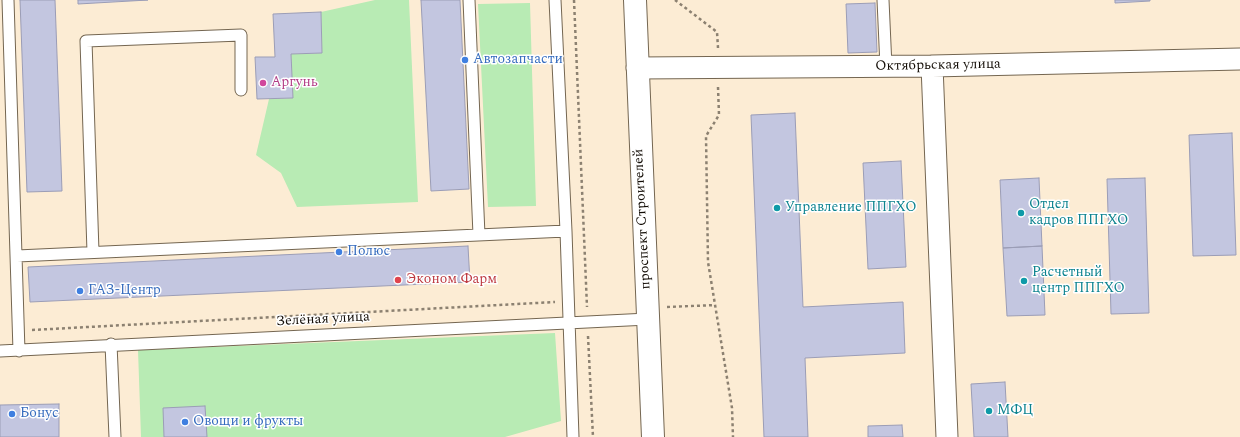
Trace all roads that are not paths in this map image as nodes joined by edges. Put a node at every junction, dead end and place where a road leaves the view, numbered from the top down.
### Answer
1 (8, 0) edge
2 (469, 0) edge
3 (555, 0) edge
4 (635, 0) edge
5 (883, 0) edge
6 (1240, 59) edge
7 (932, 66) junction
8 (886, 67) junction
9 (636, 68) junction
10 (241, 90) dead end
11 (566, 231) junction
12 (479, 235) junction
13 (93, 252) junction
14 (17, 256) junction
15 (648, 319) junction
16 (569, 323) junction
17 (111, 344) junction
18 (0, 351) edge
19 (19, 351) junction
20 (115, 437) edge
21 (573, 437) edge
22 (653, 437) edge
23 (947, 437) edge

1 - 14 lane
2 - 12 lane
3 - 11 lane
4 - 9 street, проспект Строителей
5 - 8 lane
6 - 7 street, Октябрьская улица
7 - 8 street, Октябрьская улица
7 - 23 street
8 - 9 street, Октябрьская улица
9 - 15 street, проспект Строителей
10 - 13 lane
11 - 12 lane
11 - 16 lane
12 - 13 lane
13 - 14 lane
14 - 19 lane
15 - 16 lane, Зелёная улица
15 - 22 street, проспект Строителей
16 - 17 lane, Зелёная улица
16 - 21 lane
17 - 19 lane, Зелёная улица
17 - 20 lane
18 - 19 lane, Зелёная улица

